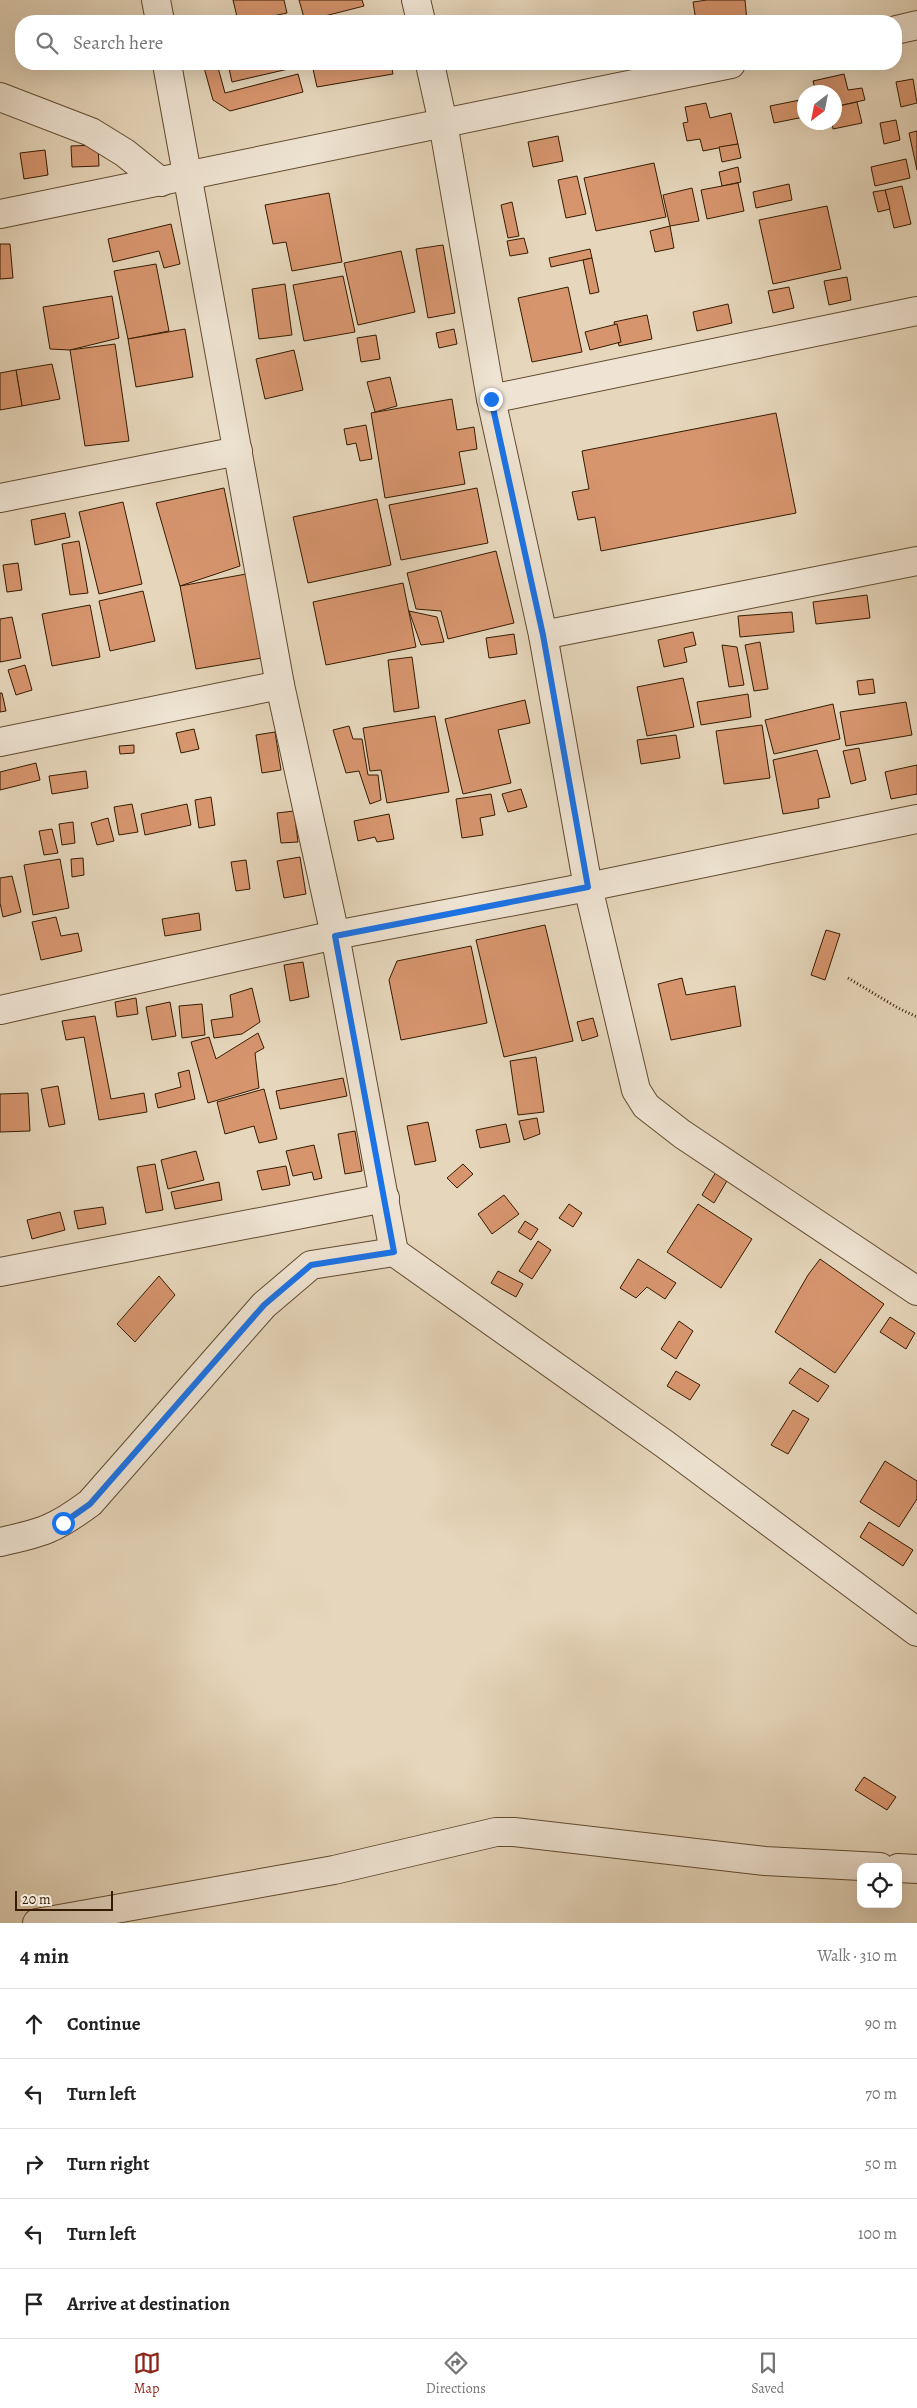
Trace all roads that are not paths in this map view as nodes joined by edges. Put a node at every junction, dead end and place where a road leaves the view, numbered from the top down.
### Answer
1 (156, 0) edge
2 (416, 0) edge
3 (159, 15) edge
4 (420, 15) edge
5 (917, 25) edge
6 (902, 29) edge
7 (167, 70) edge
8 (431, 70) edge
9 (702, 70) edge
10 (0, 97) edge
11 (443, 123) junction
12 (173, 179) junction
13 (0, 214) edge
14 (917, 311) edge
15 (491, 399) junction
16 (238, 451) junction
17 (0, 498) edge
18 (917, 561) edge
19 (543, 635) junction
20 (280, 685) junction
21 (0, 742) edge
22 (917, 819) edge
23 (588, 887) junction
24 (335, 936) junction
25 (0, 1010) edge
26 (385, 1198) junction
27 (394, 1252) junction
28 (0, 1272) edge
29 (917, 1291) edge
30 (0, 1542) edge
31 (917, 1632) edge
32 (857, 1866) edge
33 (902, 1868) edge
34 (917, 1868) edge
35 (149, 1913) edge
36 (37, 1923) edge

1 - 3 street
2 - 4 street
5 - 6 street
7 - 12 street
8 - 11 street
9 - 11 street
10 - 12 street
11 - 12 street
11 - 15 street
12 - 13 street
12 - 16 street
14 - 15 street
15 - 19 street
16 - 17 street
16 - 20 street
18 - 19 street
19 - 23 street
20 - 21 street
20 - 24 street
22 - 23 street
23 - 24 street
23 - 29 street
24 - 25 street
24 - 26 street
26 - 27 street
26 - 28 street
27 - 30 street
27 - 31 street
32 - 35 street
33 - 34 street
35 - 36 street

